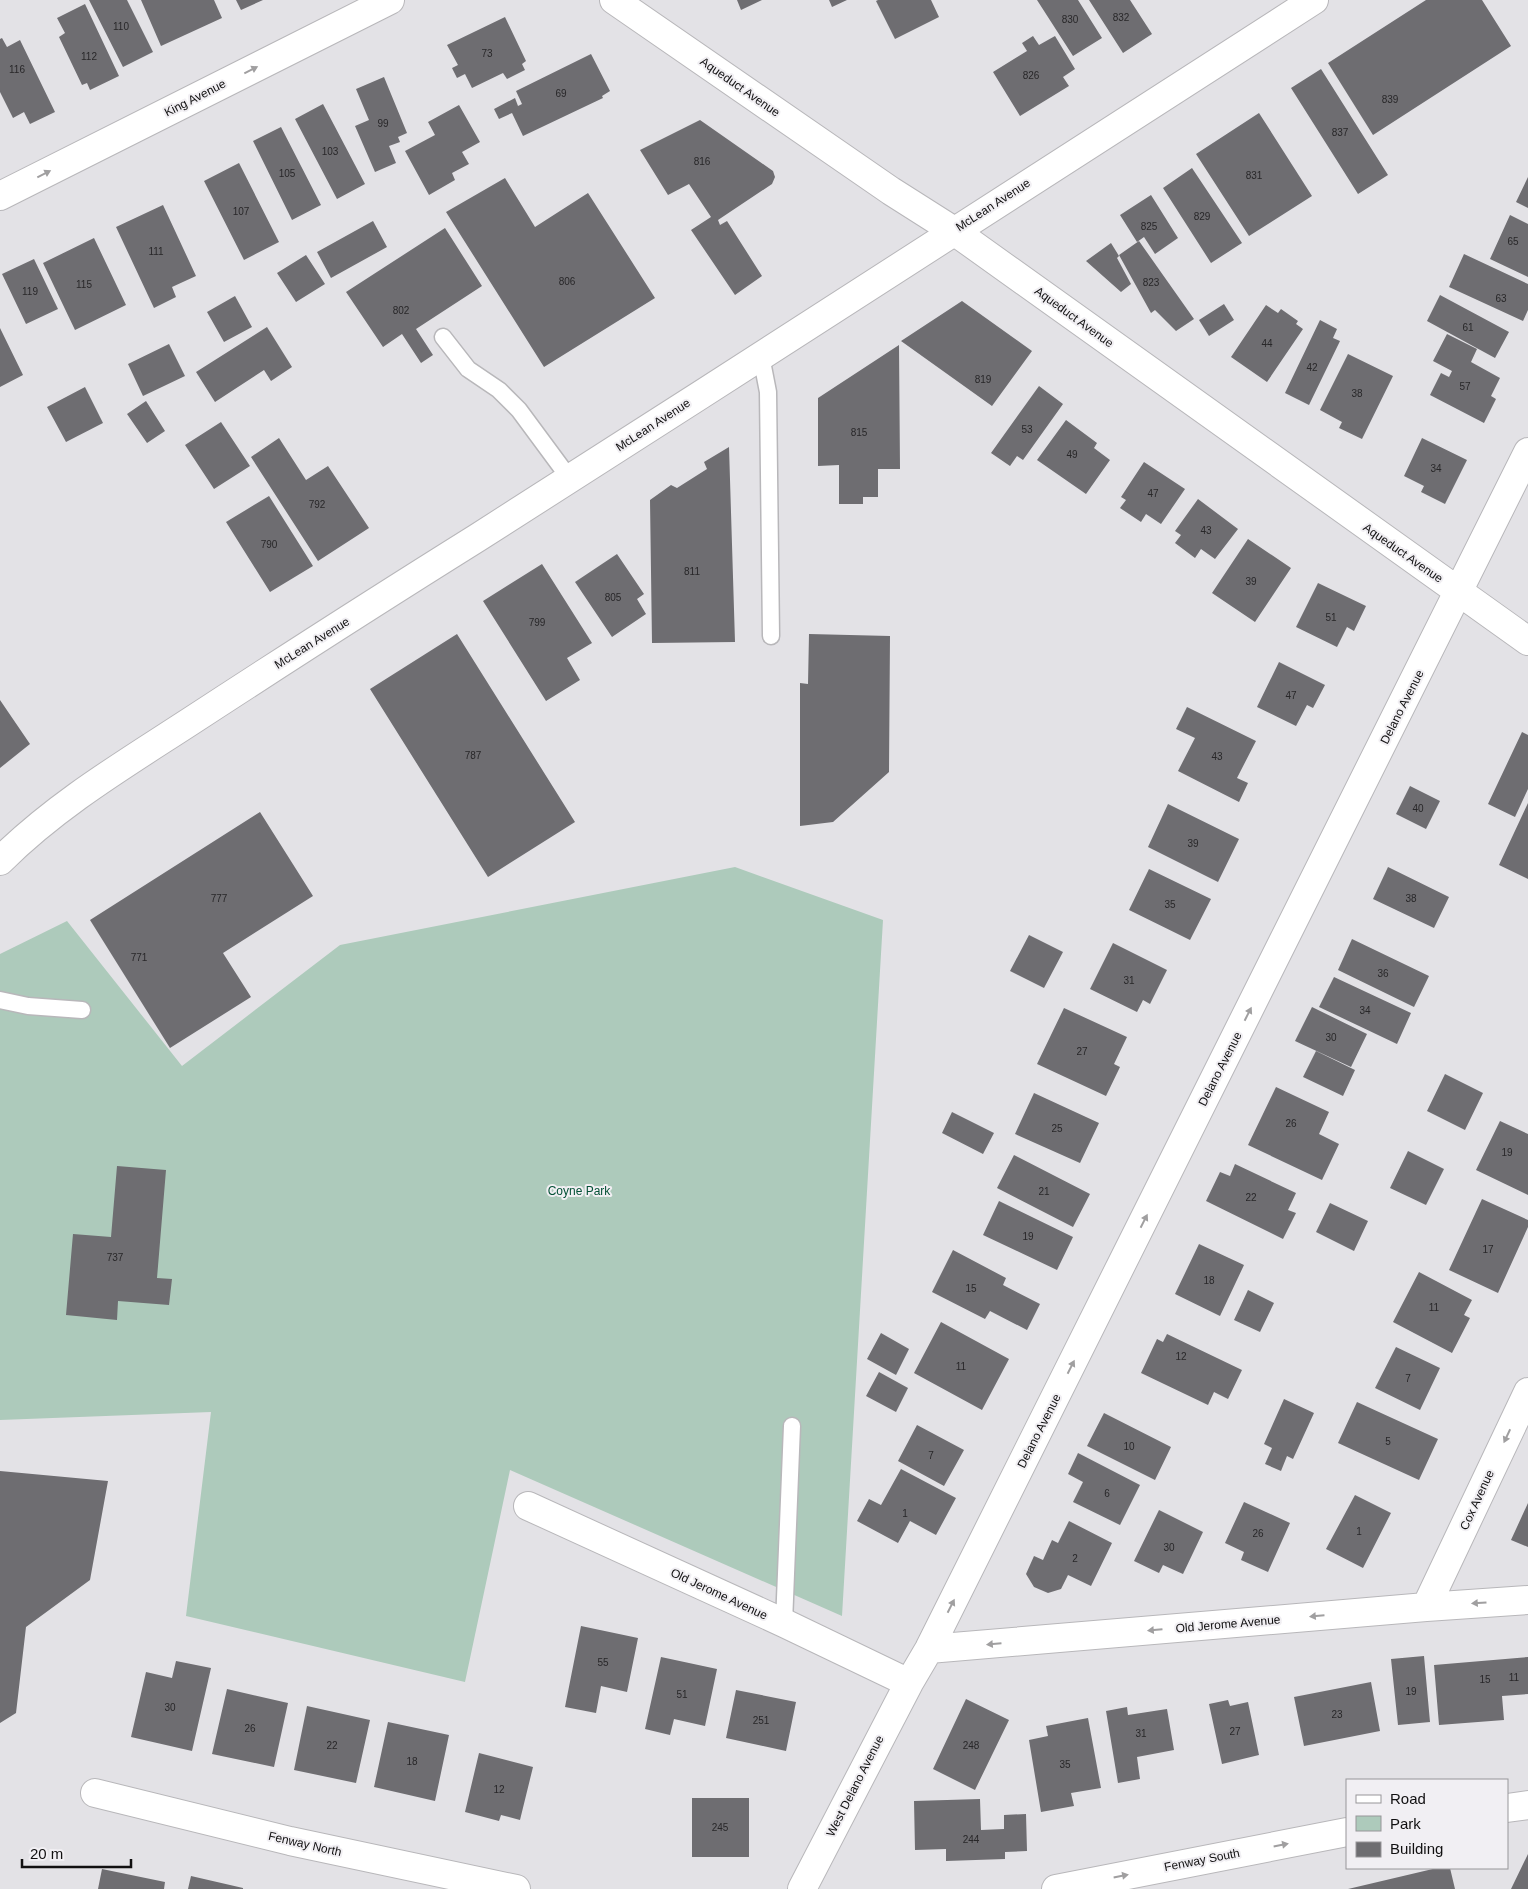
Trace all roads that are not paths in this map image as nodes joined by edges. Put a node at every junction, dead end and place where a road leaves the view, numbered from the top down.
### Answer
1 (390, 0) edge
2 (614, 0) edge
3 (1314, 0) edge
4 (0, 196) edge
5 (954, 231) junction
6 (443, 336) dead end
7 (761, 356) junction
8 (1528, 452) edge
9 (570, 478) junction
10 (1459, 592) junction
11 (771, 636) dead end
12 (1528, 642) edge
13 (0, 861) edge
14 (0, 1000) edge
15 (82, 1010) dead end
16 (1528, 1392) edge
17 (792, 1426) dead end
18 (528, 1506) dead end
19 (1528, 1600) edge
20 (1426, 1607) junction
21 (784, 1623) junction
22 (929, 1649) junction
23 (909, 1683) junction
24 (95, 1793) dead end
25 (1528, 1805) edge
26 (1508, 1808) edge
27 (1346, 1832) edge
28 (516, 1889) edge
29 (802, 1889) edge
30 (1056, 1889) edge

4 -> 1 street, King Avenue
2 - 5 street, Aqueduct Avenue
3 - 5 street, McLean Avenue
5 - 7 street, McLean Avenue
5 - 10 street, Aqueduct Avenue
6 - 9 lane
7 - 9 street, McLean Avenue
7 - 11 lane
8 - 10 street, Delano Avenue
9 - 13 street, McLean Avenue
10 - 12 street, Aqueduct Avenue
22 -> 10 street, Delano Avenue
14 - 15 lane
16 -> 20 street, Cox Avenue
17 - 21 lane
18 - 21 street, Old Jerome Avenue
19 -> 20 street, Old Jerome Avenue
20 -> 22 street, Old Jerome Avenue
21 - 23 street, Old Jerome Avenue
22 - 23 street, Delano Avenue
23 - 29 street, West Delano Avenue
24 - 28 street, Fenway North
25 - 26 street
30 -> 27 street, Fenway South

